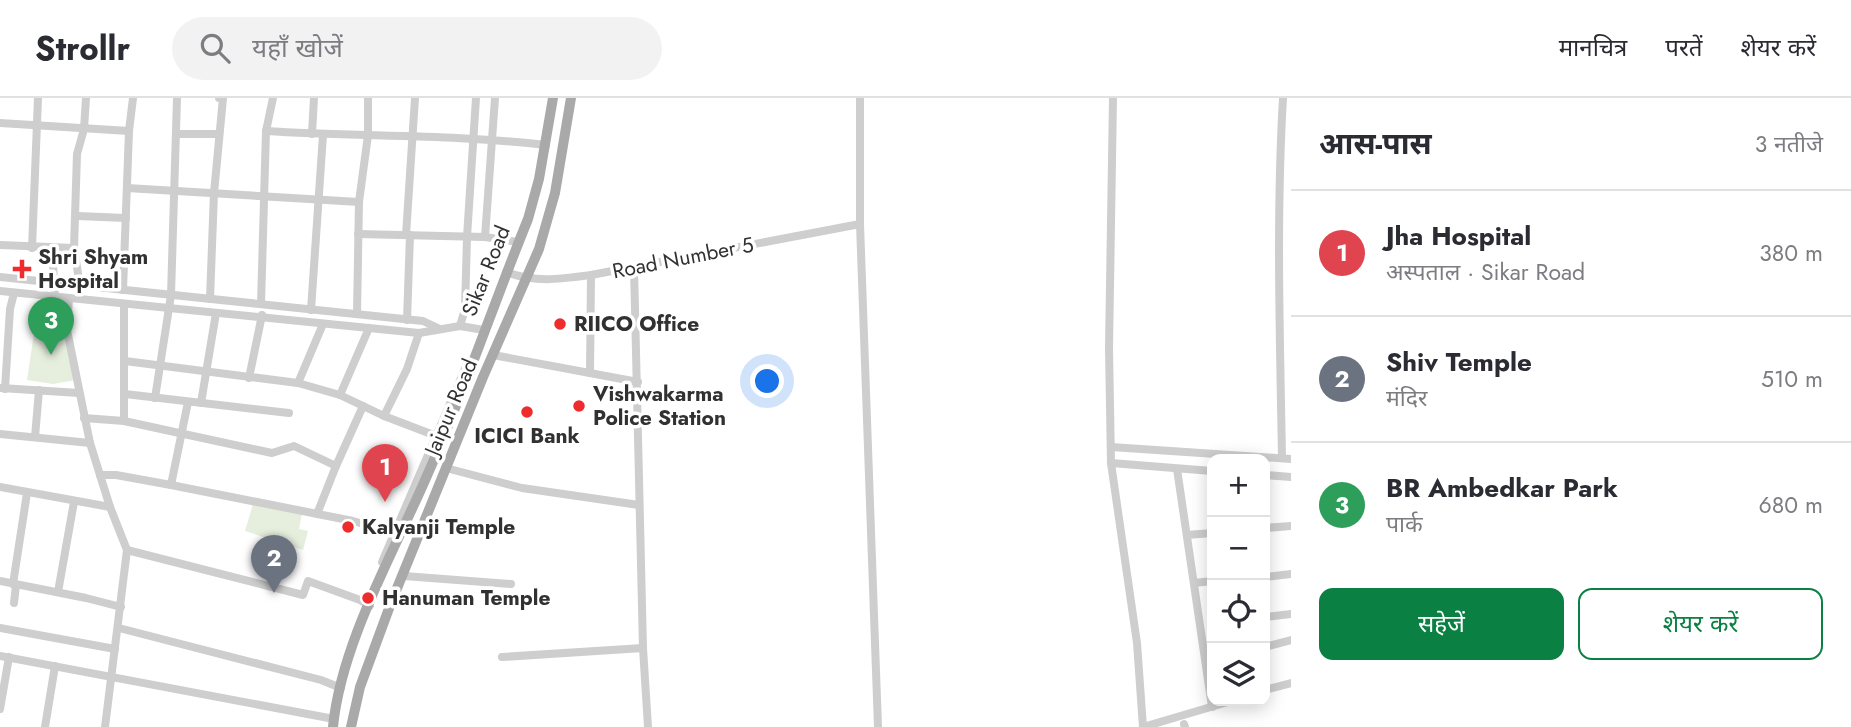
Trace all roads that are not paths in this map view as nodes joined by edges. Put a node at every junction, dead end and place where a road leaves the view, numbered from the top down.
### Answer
1 (38, 98) edge
2 (86, 98) edge
3 (133, 98) edge
4 (177, 98) edge
5 (219, 98) edge
6 (273, 98) edge
7 (314, 98) edge
8 (368, 98) edge
9 (415, 98) edge
10 (476, 98) edge
11 (495, 98) edge
12 (553, 98) edge
13 (571, 98) edge
14 (860, 98) edge
15 (1113, 98) edge
16 (1283, 98) edge
17 (0, 123) edge
18 (36, 125) junction
19 (84, 129) junction
20 (129, 131) junction
21 (266, 131) junction
22 (176, 134) junction
23 (219, 134) junction
24 (312, 134) junction
25 (323, 135) junction
26 (368, 135) junction
27 (411, 137) junction
28 (475, 138) junction
29 (494, 139) junction
30 (546, 145) junction
31 (127, 188) junction
32 (174, 192) junction
33 (214, 193) junction
34 (263, 197) junction
35 (318, 200) junction
36 (359, 202) junction
37 (77, 216) junction
38 (125, 218) junction
39 (860, 224) junction
40 (358, 234) junction
41 (408, 235) junction
42 (467, 237) junction
43 (485, 237) junction
44 (519, 242) junction
45 (0, 245) edge
46 (32, 248) junction
47 (52, 248) junction
48 (74, 248) junction
49 (634, 267) junction
50 (506, 272) junction
51 (591, 275) junction
52 (0, 277) edge
53 (525, 279) junction
54 (56, 283) junction
55 (80, 286) junction
56 (123, 290) junction
57 (0, 291) edge
58 (14, 293) junction
59 (170, 295) junction
60 (55, 297) junction
61 (69, 298) junction
62 (210, 299) junction
63 (124, 304) junction
64 (262, 304) junction
65 (169, 308) junction
66 (311, 310) junction
67 (216, 313) junction
68 (359, 314) junction
69 (262, 317) junction
70 (407, 320) junction
71 (323, 324) junction
72 (460, 326) junction
73 (358, 327) junction
74 (369, 328) junction
75 (440, 329) junction
76 (484, 330) junction
77 (419, 333) junction
78 (493, 355) junction
79 (125, 361) junction
80 (160, 366) junction
81 (205, 372) junction
82 (590, 373) junction
83 (249, 378) junction
84 (638, 382) junction
85 (298, 383) junction
86 (2, 389) edge
87 (39, 390) junction
88 (79, 393) junction
89 (125, 394) junction
90 (340, 395) junction
91 (155, 398) junction
92 (188, 402) junction
93 (201, 403) junction
94 (363, 405) junction
95 (289, 413) dead end
96 (384, 416) junction
97 (84, 418) junction
98 (124, 421) junction
99 (182, 433) junction
100 (0, 434) edge
101 (35, 437) junction
102 (440, 437) junction
103 (90, 443) junction
104 (1111, 447) junction
105 (1287, 459) edge
106 (1111, 464) junction
107 (336, 466) junction
108 (446, 468) junction
109 (1177, 468) junction
110 (1207, 471) edge
111 (100, 475) junction
112 (1270, 476) edge
113 (1291, 479) edge
114 (171, 485) junction
115 (0, 487) edge
116 (27, 492) junction
117 (74, 502) junction
118 (639, 505) junction
119 (110, 507) junction
120 (317, 514) junction
121 (1291, 526) edge
122 (1270, 528) edge
123 (397, 533) junction
124 (1207, 533) edge
125 (1187, 535) junction
126 (127, 550) junction
127 (1291, 574) edge
128 (404, 576) junction
129 (1270, 576) edge
130 (0, 581) edge
131 (1207, 582) edge
132 (1194, 583) junction
133 (15, 584) junction
134 (510, 584) dead end
135 (58, 593) junction
136 (14, 603) dead end
137 (368, 605) junction
138 (121, 607) junction
139 (1291, 614) edge
140 (1270, 616) edge
141 (0, 628) edge
142 (119, 628) junction
143 (1291, 640) edge
144 (1270, 646) edge
145 (643, 648) junction
146 (115, 649) junction
147 (5, 656) edge
148 (502, 657) dead end
149 (55, 666) junction
150 (110, 676) junction
151 (1291, 682) edge
152 (338, 687) junction
153 (1270, 689) edge
154 (1215, 706) edge
155 (1212, 707) junction
156 (0, 709) edge
157 (331, 723) edge
158 (45, 727) edge
159 (105, 727) edge
160 (351, 727) edge
161 (648, 727) edge
162 (878, 727) edge
163 (1143, 727) edge

1 - 18 street
2 - 19 street
3 - 20 street
4 - 22 street
5 - 23 street
6 - 21 street
7 - 24 street
8 - 26 street
9 - 27 street
10 - 28 street
11 - 29 street
12 - 30 main road, Sikar Road
13 - 53 main road, Jaipur Road
14 - 39 street
15 - 104 street
16 - 105 street
17 - 18 street
18 - 19 street
18 - 46 street
19 - 20 street
19 - 37 street
20 - 31 street
21 - 24 street
21 - 34 street
22 - 23 street
22 - 32 street
23 - 33 street
24 - 25 street
25 - 26 street
25 - 35 street
26 - 27 street
26 - 36 street
27 - 28 street
27 - 41 street
28 - 29 street
28 - 42 street
29 - 30 street
29 - 43 street
30 - 44 main road, Sikar Road
31 - 32 street
31 - 38 street
32 - 33 street
32 - 59 street
33 - 34 street
33 - 62 street
34 - 35 street
34 - 64 street
35 - 36 street
35 - 66 street
36 - 40 street
37 - 38 street
37 - 48 street
38 - 56 street
39 - 49 street, Road Number 5
39 - 162 street
40 - 41 street
40 - 68 street
41 - 42 street
41 - 70 street
42 - 43 street
42 - 72 street
43 - 44 street
44 - 50 main road, Sikar Road
45 - 46 street
46 - 47 street
47 - 48 street
47 - 54 street
48 - 55 street
49 - 51 street, Road Number 5
49 - 84 street
50 - 53 street, Road Number 5
50 - 76 main road, Sikar Road
51 - 53 street, Road Number 5
51 - 82 street
52 - 54 street
53 - 78 main road, Jaipur Road
54 - 55 street
54 - 60 street
55 - 56 street
56 - 59 street
57 - 58 street
58 - 60 street
58 - 86 street
59 - 62 street
59 - 65 street
60 - 61 street
61 - 63 street
61 - 88 street
62 - 64 street
63 - 65 street
63 - 79 street
64 - 66 street
64 - 69 street
65 - 67 street
65 - 80 street
66 - 68 street
67 - 69 street
67 - 81 street
68 - 70 street
68 - 73 street
69 - 71 street
69 - 83 street
70 - 75 street
71 - 73 street
71 - 85 street
72 - 75 street
72 - 76 street
73 - 74 street
74 - 77 street
74 - 90 street
75 - 77 street
76 - 102 main road, Sikar Road
77 - 96 street
78 - 82 street
78 - 108 main road, Jaipur Road
79 - 80 street
79 - 89 street
80 - 81 street
80 - 91 street
81 - 83 street
81 - 93 street
82 - 84 street
83 - 85 street
84 - 118 street
85 - 90 street
86 - 87 street
87 - 88 street
87 - 101 street
88 - 97 street
89 - 91 street
89 - 98 street
90 - 94 street
91 - 92 street
92 - 93 street
92 - 99 street
93 - 95 street
94 - 96 street
94 - 107 street
96 - 102 street
97 - 98 street
97 - 103 street
98 - 99 street
99 - 107 street
99 - 114 street
100 - 101 street
101 - 103 street
102 - 123 main road, Sikar Road
103 - 111 street
104 - 105 street
104 - 106 street
106 - 109 street
106 - 163 street
107 - 120 street
108 - 118 street
108 - 128 main road, Jaipur Road
109 - 110 street
109 - 125 street
111 - 114 street
111 - 119 street
112 - 113 street
114 - 120 street
115 - 116 street
116 - 117 street
116 - 133 street
117 - 119 street
117 - 135 street
118 - 145 street
119 - 126 street
120 - 123 street
121 - 122 street
123 - 137 main road, Sikar Road
124 - 125 street
125 - 132 street
126 - 137 street
126 - 138 street
127 - 129 street
128 - 134 street
128 - 160 main road, Jaipur Road
130 - 133 street
131 - 132 street
132 - 155 street
133 - 135 street
133 - 136 street
135 - 138 street
137 - 152 main road, Sikar Road
138 - 142 street
139 - 140 street
141 - 146 street
142 - 146 street
142 - 152 street
143 - 144 street
145 - 148 street
145 - 161 street
146 - 150 street
147 - 149 street
147 - 156 street
149 - 150 street
149 - 158 street
150 - 157 street
150 - 159 street
151 - 153 street
152 - 157 main road, Sikar Road
154 - 155 street
155 - 163 street

